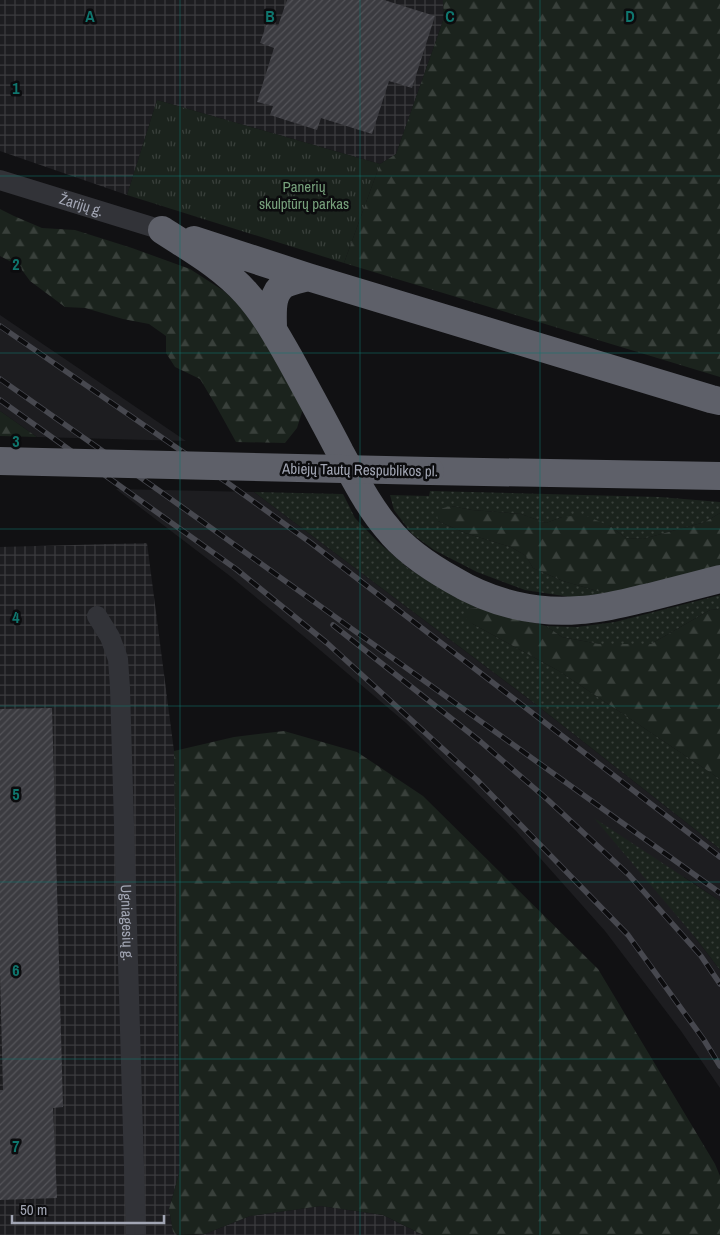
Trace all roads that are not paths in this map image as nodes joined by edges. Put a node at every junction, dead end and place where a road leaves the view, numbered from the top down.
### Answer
1 (0, 180) edge
2 (162, 230) junction
3 (308, 276) junction
4 (273, 329) junction
5 (717, 402) edge
6 (0, 461) edge
7 (718, 473) edge
8 (720, 579) edge
9 (98, 616) dead end
10 (136, 1235) edge

1 - 2 street, Žarijų g.
2 - 3 highway
2 - 4 highway
3 - 4 highway
3 - 5 highway
4 - 8 highway
6 - 7 highway, Abiejų Tautų Respublikos pl., bridge
9 - 10 street, Ugniagesių g.

